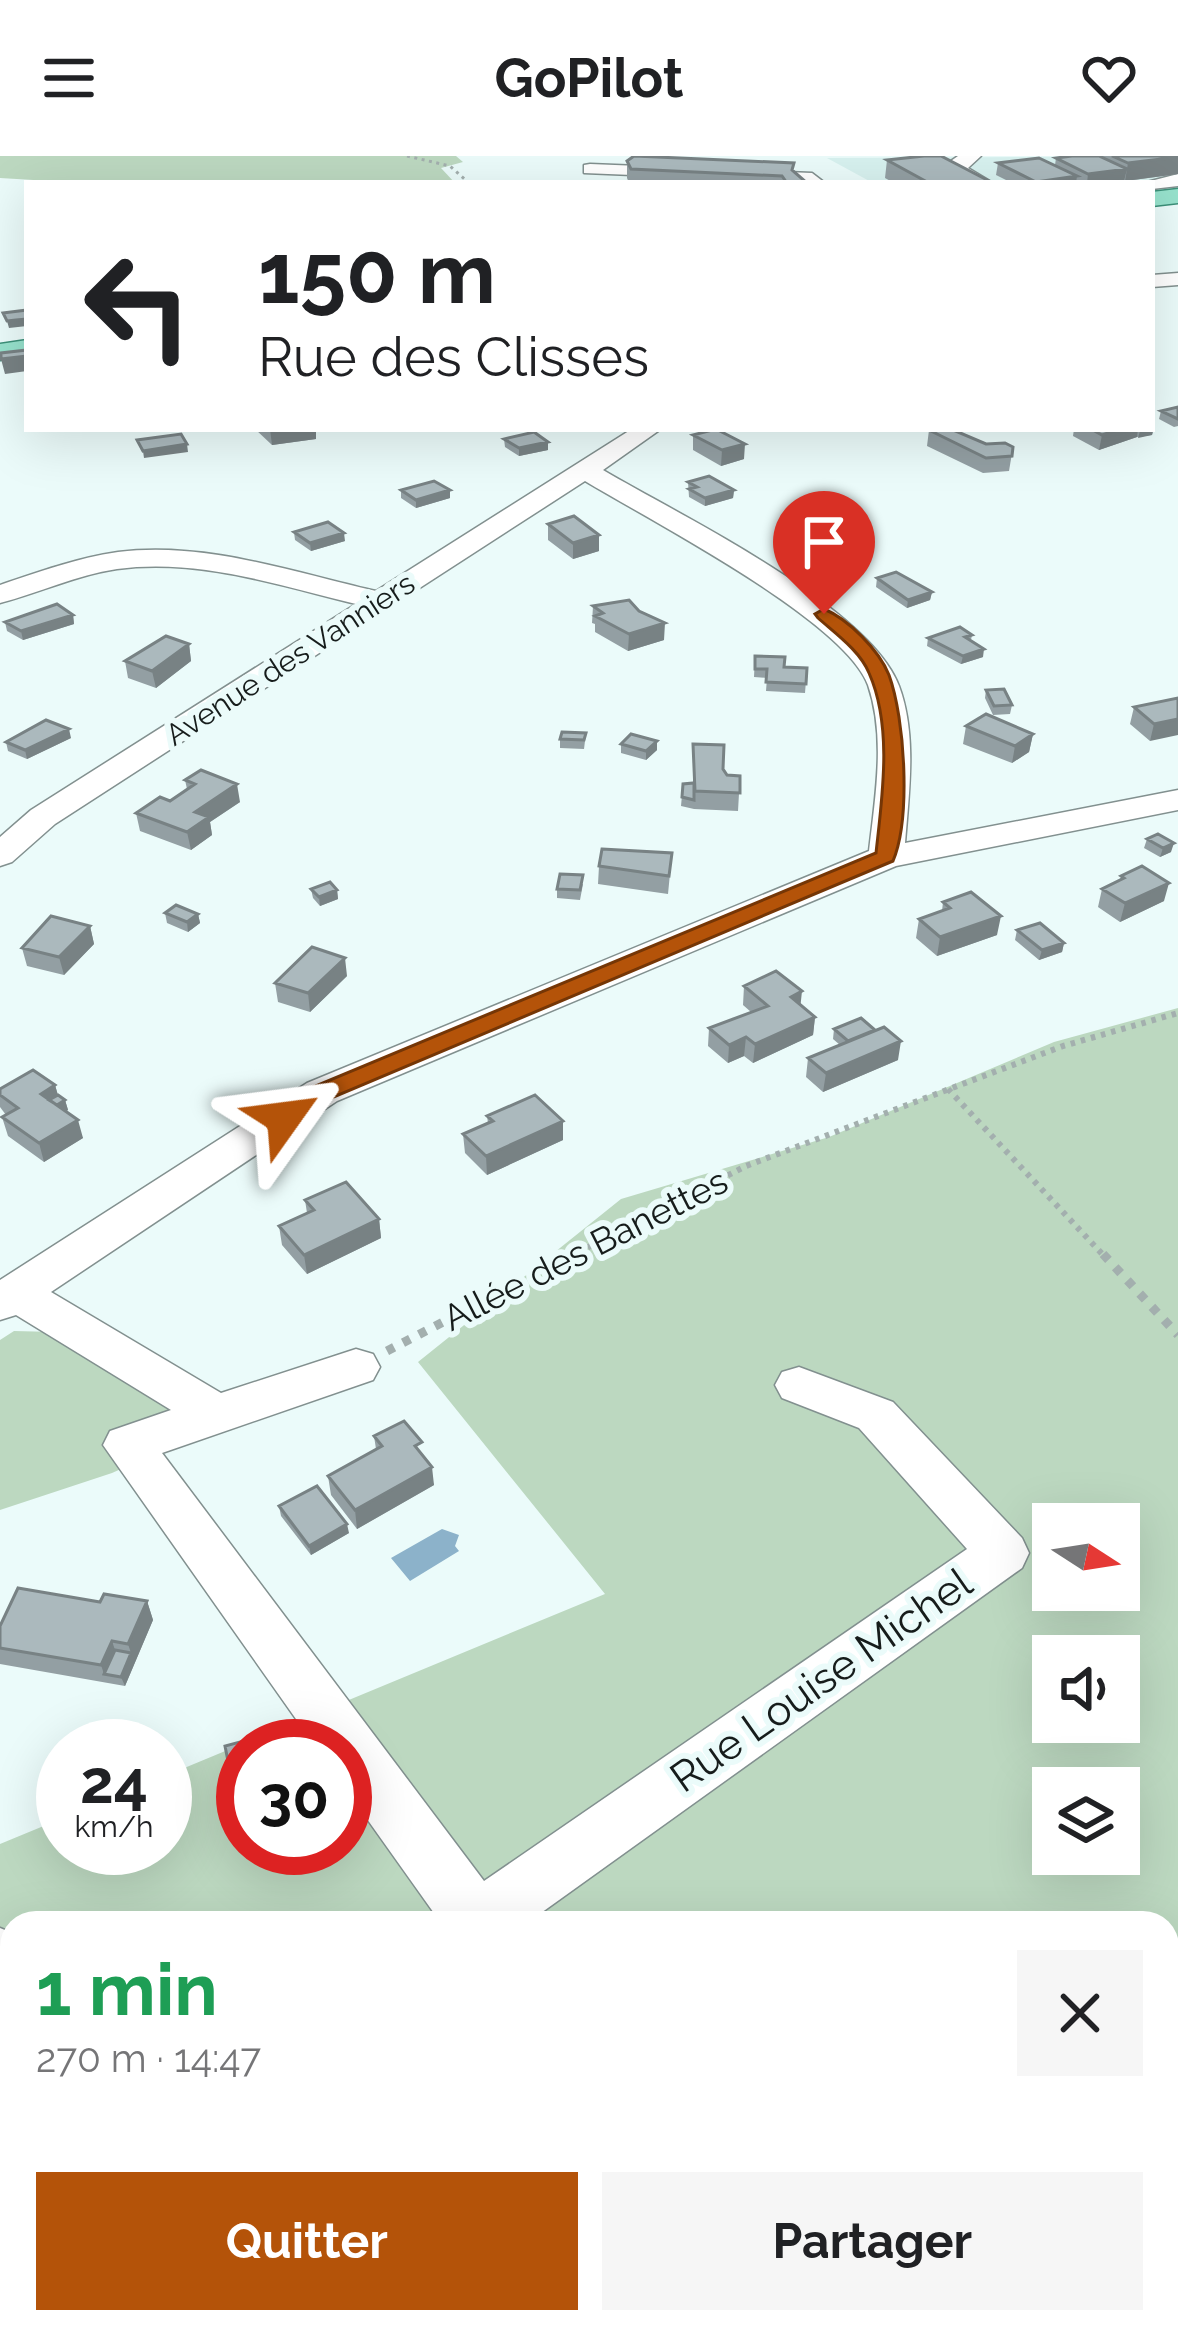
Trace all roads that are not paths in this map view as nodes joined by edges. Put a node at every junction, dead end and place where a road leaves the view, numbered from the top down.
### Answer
1 (972, 156) edge
2 (594, 169) edge
3 (813, 180) edge
4 (978, 180) edge
5 (644, 432) edge
6 (584, 470) junction
7 (0, 594) edge
8 (381, 601) junction
9 (1178, 800) edge
10 (0, 855) edge
11 (886, 857) junction
12 (8, 1298) edge
13 (356, 1367) road end
14 (799, 1384) dead end
15 (216, 1414) junction
16 (468, 1911) edge
17 (492, 1911) edge

1 - 4 street
2 - 3 street
5 - 6 street, Avenue des Vanniers
6 - 8 street, Avenue des Vanniers
6 - 11 street
7 - 8 street
8 - 10 street, Avenue des Vanniers
9 - 11 street
11 - 12 street
12 - 15 street
13 - 15 street
14 - 17 street, Rue Louise Michel
15 - 16 street

